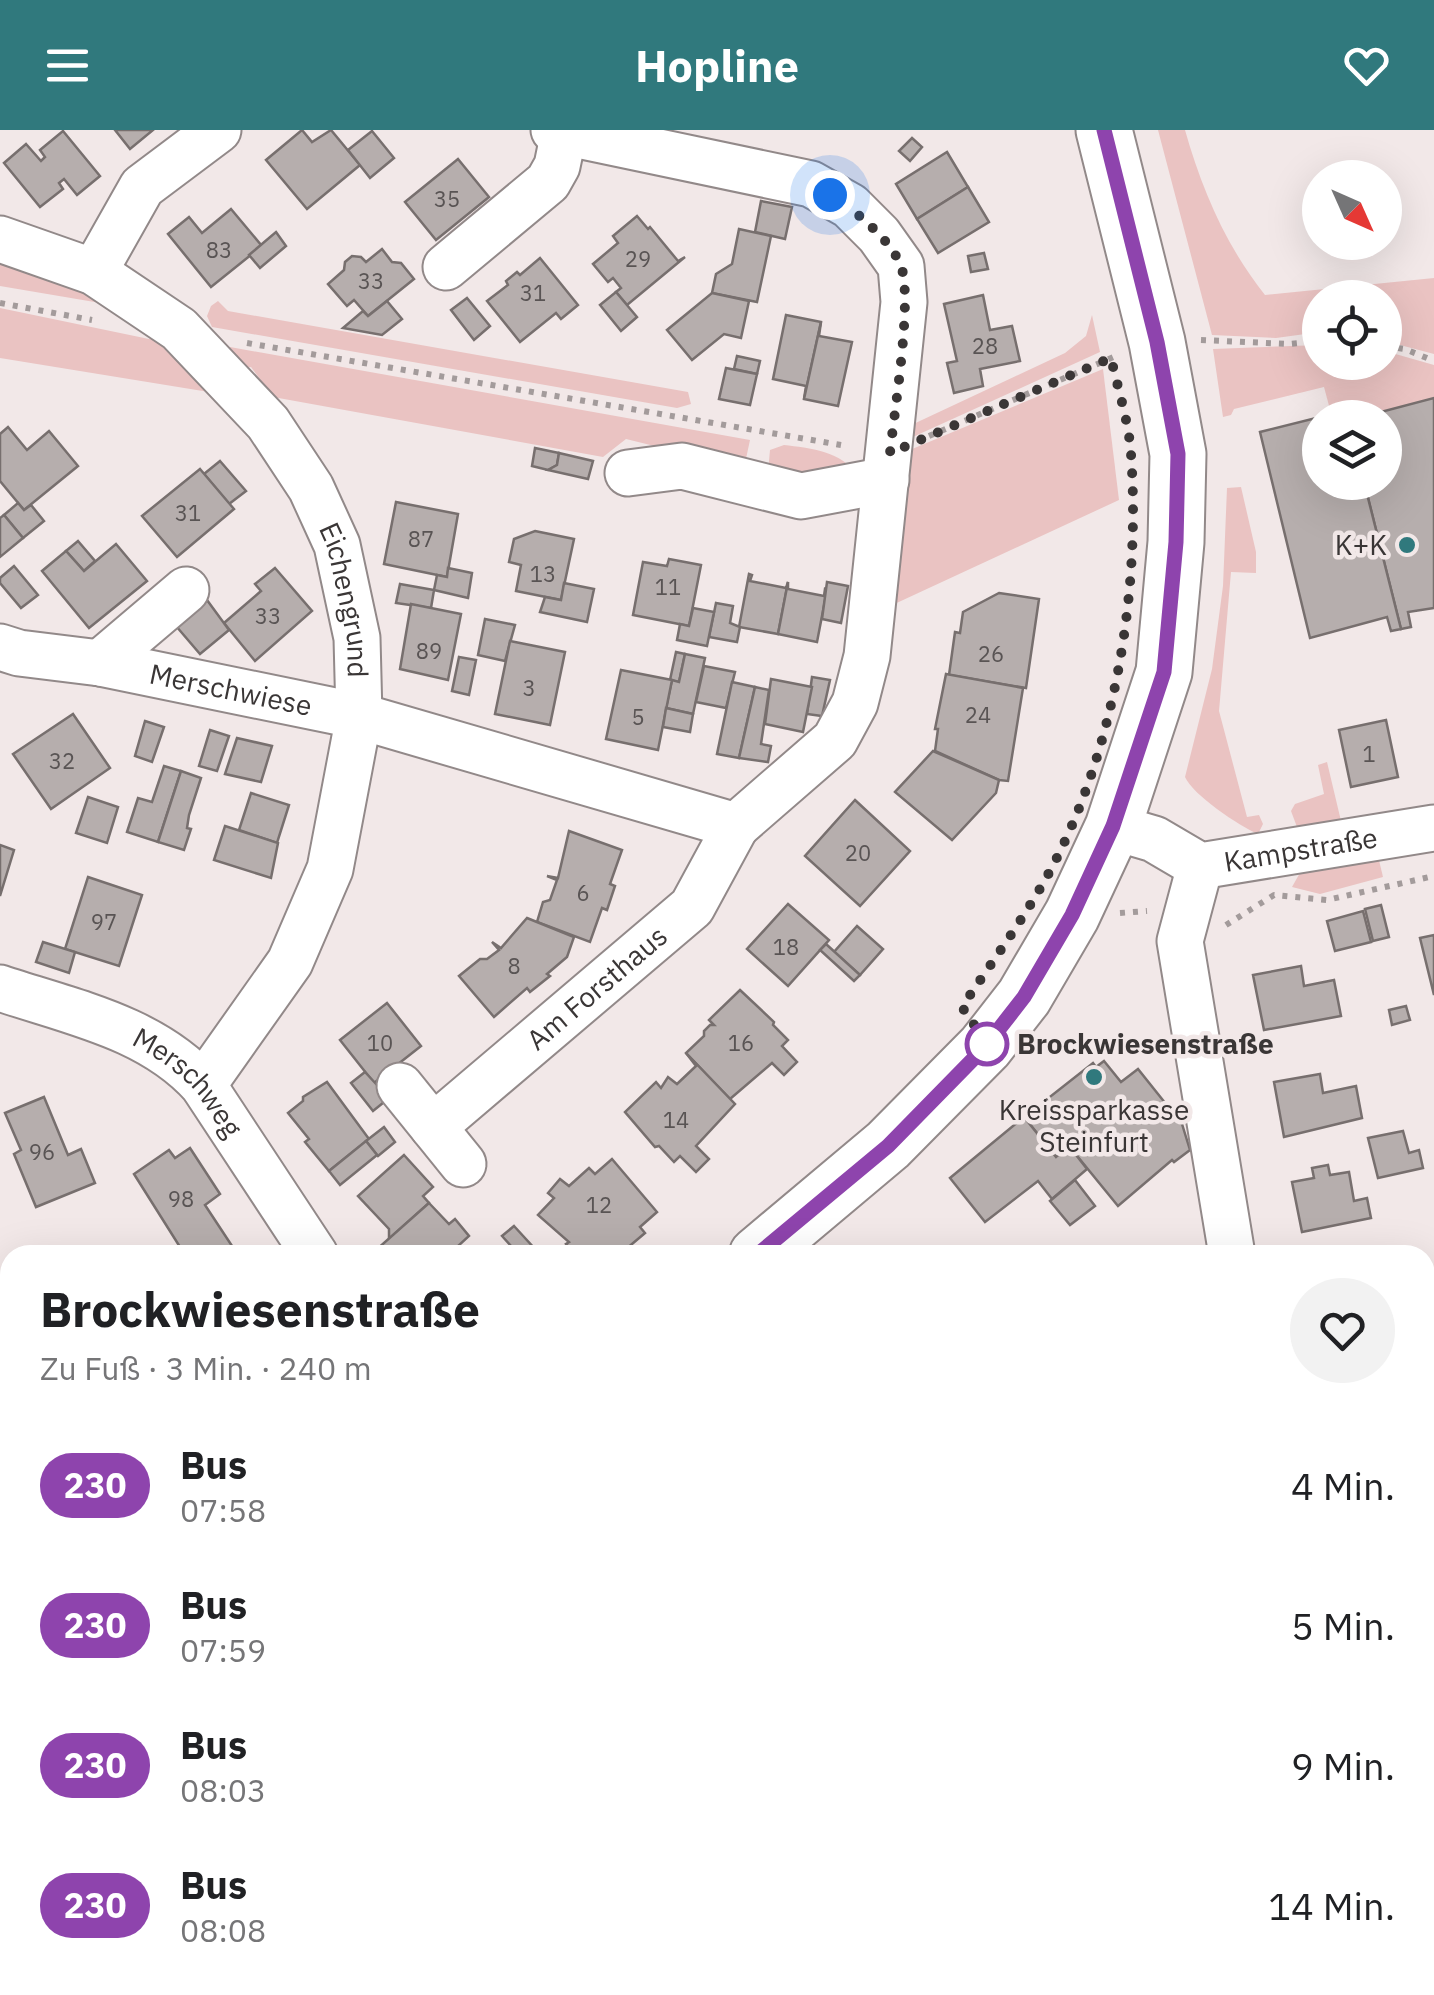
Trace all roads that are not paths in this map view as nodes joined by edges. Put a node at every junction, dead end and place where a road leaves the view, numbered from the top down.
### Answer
1 (218, 130) edge
2 (1104, 130) edge
3 (559, 131) edge
4 (0, 239) edge
5 (446, 267) dead end
6 (94, 272) junction
7 (888, 467) junction
8 (628, 473) dead end
9 (186, 590) dead end
10 (0, 647) edge
11 (100, 664) junction
12 (359, 716) junction
13 (736, 826) junction
14 (1113, 826) junction
15 (1434, 828) edge
16 (1200, 866) junction
17 (0, 988) edge
18 (203, 1085) junction
19 (400, 1086) dead end
20 (433, 1127) junction
21 (463, 1164) dead end
22 (308, 1245) edge
23 (770, 1245) edge
24 (1230, 1245) edge

1 - 6 street
2 - 14 main road
3 - 5 street, Am Forsthaus
3 - 7 street, Am Forsthaus
4 - 6 street, Eichengrund
6 - 12 street, Eichengrund
7 - 8 street
7 - 13 street, Am Forsthaus
9 - 11 street, Merschwiese
10 - 11 street, Merschwiese
11 - 12 street, Merschwiese
12 - 13 street
12 - 18 street, Eichengrund
13 - 20 street, Am Forsthaus
14 - 16 street, Kampstraße
14 - 23 main road
15 - 16 street, Kampstraße
16 - 24 street
17 - 18 street, Merschweg
18 - 22 street, Merschweg
19 - 20 street
20 - 21 street

